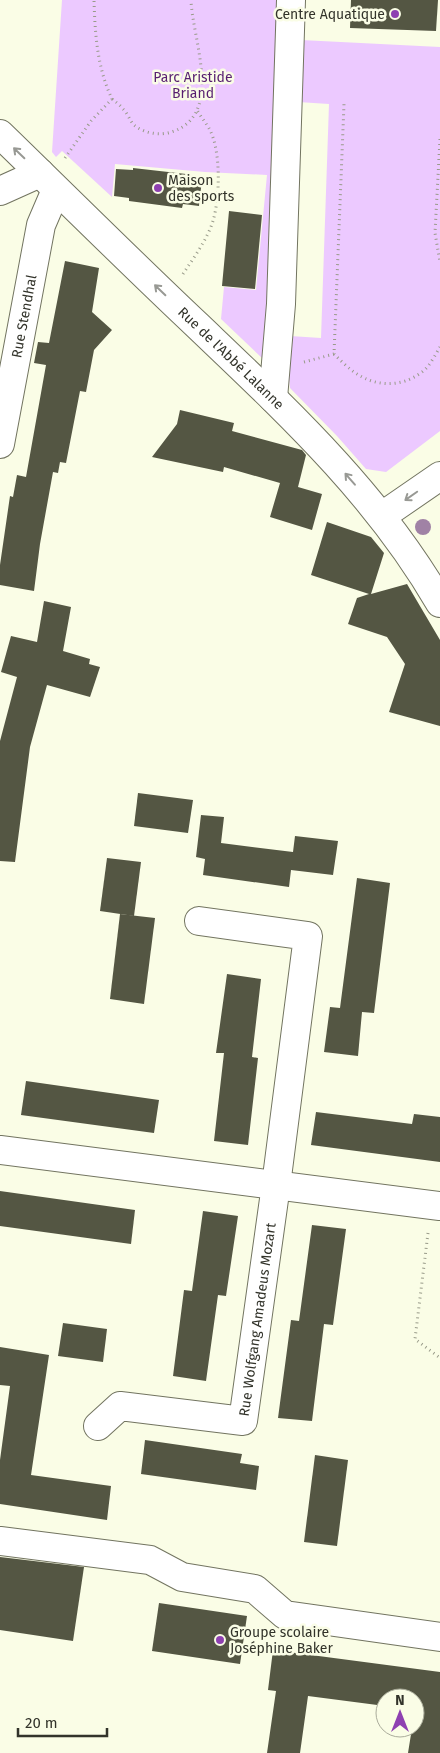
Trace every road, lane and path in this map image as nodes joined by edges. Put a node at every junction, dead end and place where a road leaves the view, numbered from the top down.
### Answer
1 (94, 0) edge
2 (191, 0) edge
3 (291, 0) edge
4 (112, 99) junction
5 (344, 104) dead end
6 (197, 110) junction
7 (0, 134) edge
8 (440, 139) edge
9 (48, 182) junction
10 (0, 191) edge
11 (440, 262) edge
12 (165, 295) junction
13 (440, 347) edge
14 (334, 354) junction
15 (298, 363) dead end
16 (273, 398) junction
17 (0, 444) edge
18 (440, 476) edge
19 (382, 516) junction
20 (440, 603) edge
21 (199, 921) dead end
22 (0, 1150) edge
23 (276, 1185) junction
24 (436, 1205) edge
25 (440, 1358) edge
26 (98, 1426) dead end
27 (0, 1541) edge
28 (440, 1637) edge

1 - 4 path
2 - 6 path
3 - 16 street
4 - 6 path
4 - 9 path
5 - 14 path
6 - 12 path
9 -> 7 street, Rue de l'Abbé Lalanne
8 - 11 path
9 - 10 street
12 -> 9 street, Rue de l'Abbé Lalanne
9 - 17 street, Rue Stendhal
12 - 16 street, Rue de l'Abbé Lalanne
13 - 14 path
14 - 15 path
19 -> 16 street, Rue de l'Abbé Lalanne
18 -> 19 street
19 - 20 street, Rue de l'Abbé Lalanne
21 - 23 street, Rue Wolfgang Amadeus Mozart
22 - 23 street
23 - 24 street
23 - 26 street, Rue Wolfgang Amadeus Mozart
24 - 25 path
27 - 28 street

